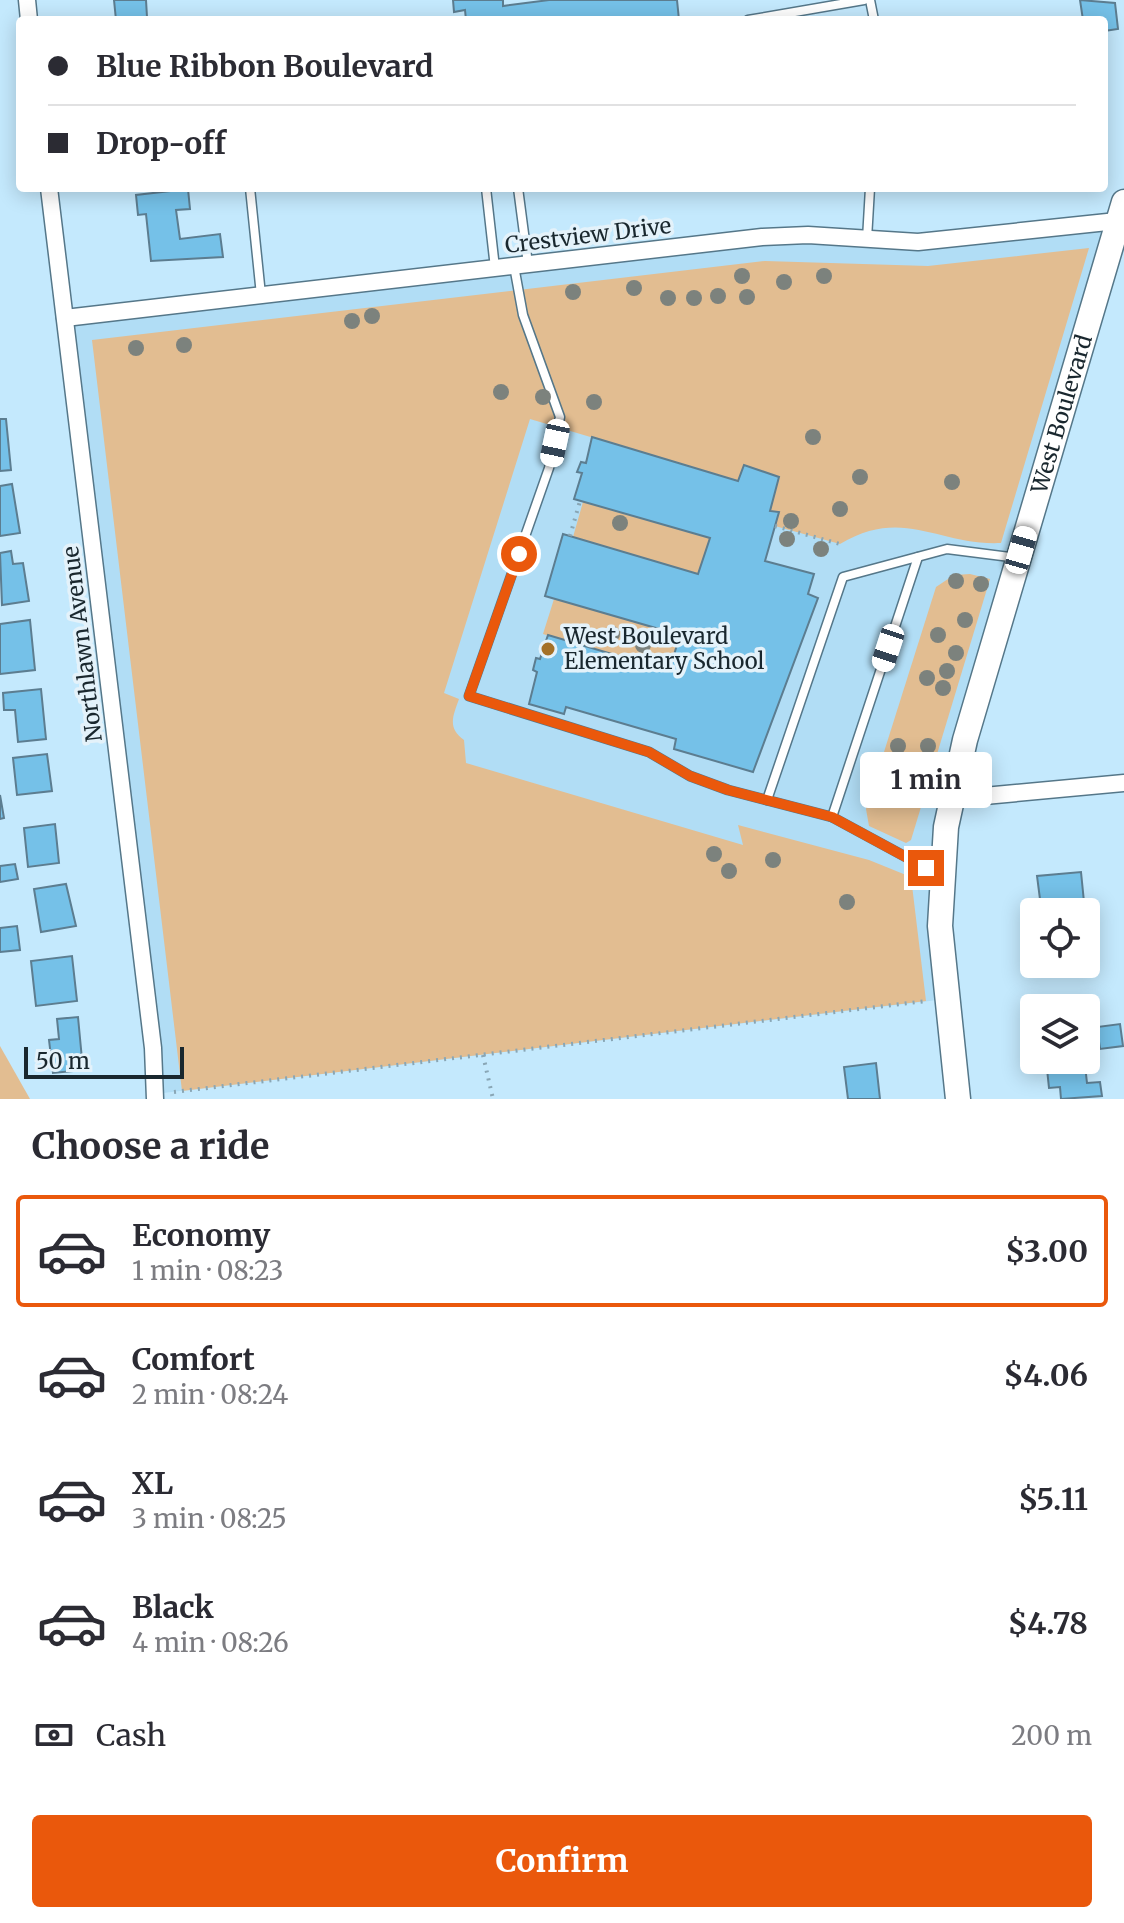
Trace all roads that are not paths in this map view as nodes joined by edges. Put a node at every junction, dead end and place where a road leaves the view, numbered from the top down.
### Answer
1 (867, 0) edge
2 (772, 16) edge
3 (874, 16) edge
4 (49, 192) edge
5 (250, 192) edge
6 (486, 192) edge
7 (518, 192) edge
8 (870, 192) edge
9 (1121, 212) edge
10 (867, 240) junction
11 (521, 265) junction
12 (495, 268) junction
13 (261, 295) junction
14 (65, 318) junction
15 (918, 557) junction
16 (1019, 558) junction
17 (1124, 783) edge
18 (952, 799) junction
19 (767, 800) junction
20 (832, 817) junction
21 (941, 877) junction
22 (155, 1097) edge
23 (958, 1099) edge

1 - 2 lane
1 - 3 lane
4 - 14 street, Northlawn Avenue
5 - 13 lane
6 - 12 lane
7 - 11 lane
8 - 10 lane
9 - 10 street, Crestview Drive
9 - 16 street, West Boulevard
10 - 11 street, Crestview Drive
11 - 12 street, Crestview Drive
11 - 19 lane
12 - 13 street, Crestview Drive
13 - 14 street, Crestview Drive
14 - 22 street, Northlawn Avenue
15 - 16 lane
15 - 19 lane
15 - 20 lane
16 - 18 street, West Boulevard
17 - 18 street
18 - 21 street, West Boulevard
19 - 20 lane
20 - 21 lane
21 - 23 street, West Boulevard

